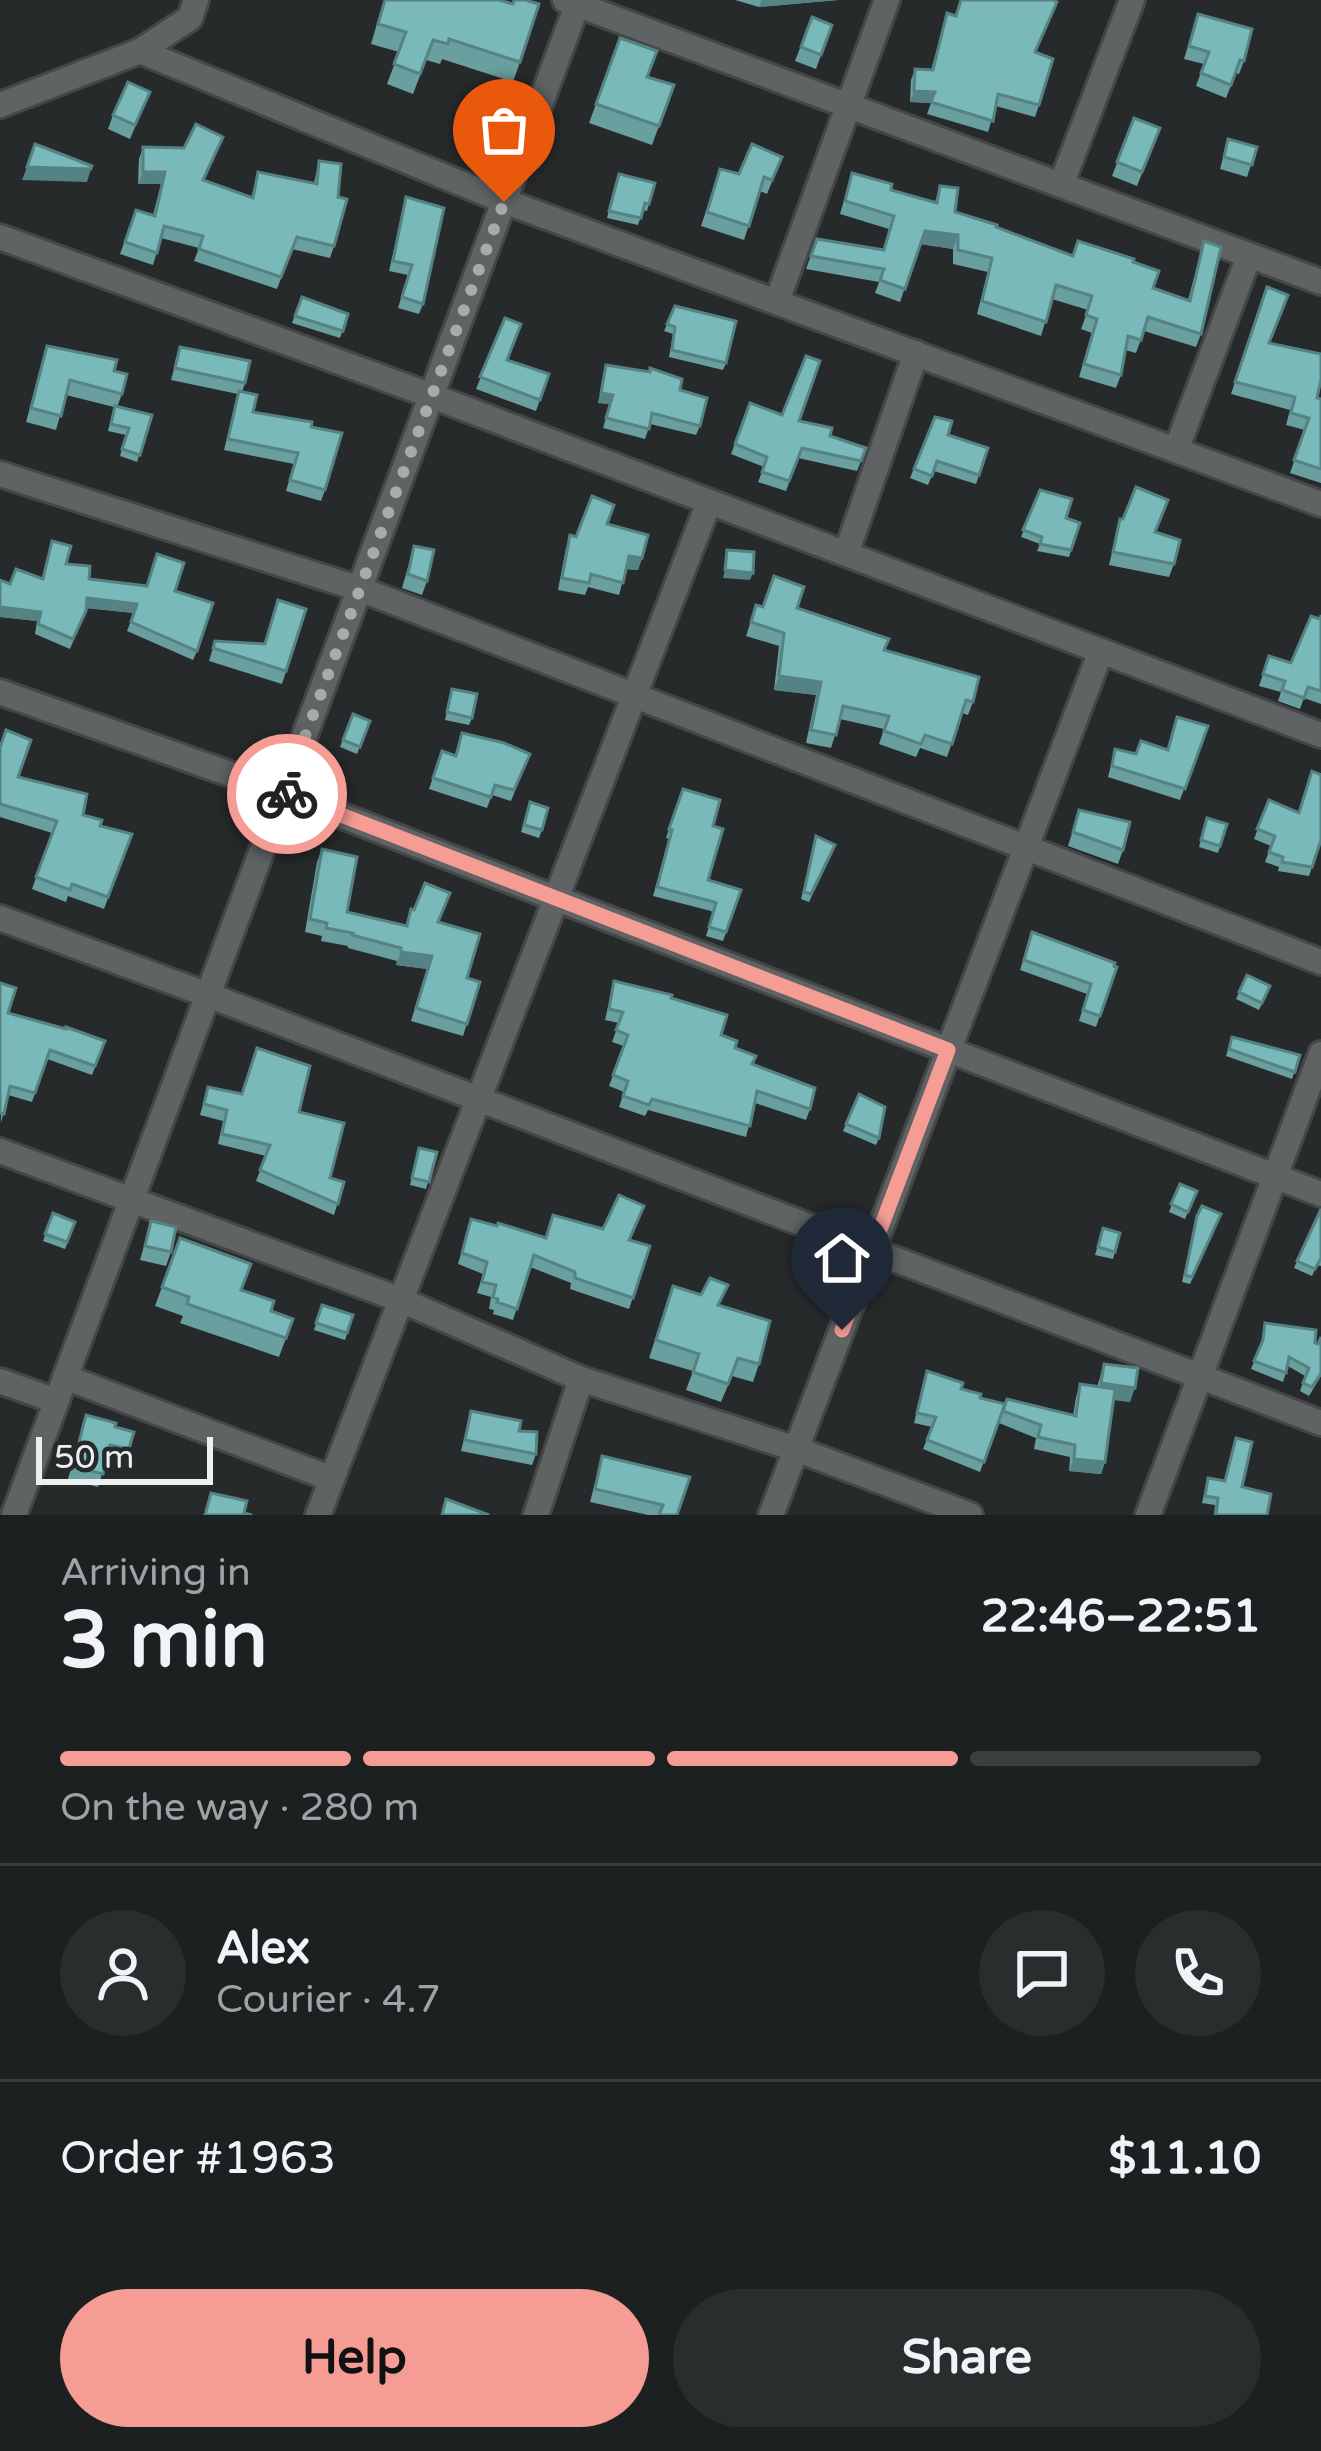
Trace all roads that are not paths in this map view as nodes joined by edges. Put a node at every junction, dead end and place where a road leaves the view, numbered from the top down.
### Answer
1 (196, 0) edge
2 (887, 0) edge
3 (1132, 0) edge
4 (574, 2) edge
5 (140, 51) junction
6 (0, 105) edge
7 (848, 106) junction
8 (1061, 185) junction
9 (504, 202) junction
10 (0, 237) edge
11 (1250, 256) junction
12 (1321, 282) edge
13 (777, 301) junction
14 (916, 353) junction
15 (432, 396) junction
16 (1176, 450) junction
17 (0, 474) edge
18 (709, 502) junction
19 (1321, 504) edge
20 (846, 554) junction
21 (360, 589) junction
22 (1100, 651) junction
23 (0, 692) edge
24 (634, 695) junction
25 (1321, 735) edge
26 (284, 793) junction
27 (1025, 848) junction
28 (556, 898) junction
29 (0, 918) edge
30 (1321, 962) edge
31 (208, 995) junction
32 (948, 1050) junction
33 (1321, 1054) edge
34 (479, 1099) junction
35 (0, 1151) edge
36 (1275, 1176) junction
37 (1321, 1194) edge
38 (132, 1199) junction
39 (872, 1250) junction
40 (400, 1300) junction
41 (1200, 1376) junction
42 (581, 1379) junction
43 (0, 1381) edge
44 (61, 1389) junction
45 (1321, 1423) edge
46 (796, 1450) junction
47 (332, 1480) junction
48 (14, 1515) edge
49 (318, 1515) edge
50 (536, 1515) edge
51 (771, 1515) edge
52 (970, 1515) edge
53 (1148, 1515) edge

1 - 5 street
2 - 7 street
3 - 8 street
4 - 7 street
4 - 9 street
5 - 6 street
5 - 9 street
7 - 8 street
7 - 13 street
8 - 11 street
9 - 13 street
9 - 15 street
10 - 15 street
11 - 12 street
11 - 16 street
13 - 14 street
14 - 16 street
14 - 20 street
15 - 18 street
15 - 21 street
16 - 19 street
17 - 21 street
18 - 20 street
18 - 24 street
20 - 22 street
21 - 24 street
21 - 26 street
22 - 25 street
22 - 27 street
23 - 26 street
24 - 27 street
24 - 28 street
26 - 28 street
26 - 31 street
27 - 30 street
27 - 32 street
28 - 32 street
28 - 34 street
29 - 31 street
31 - 34 street
31 - 38 street
32 - 36 street
32 - 39 street
33 - 36 street
34 - 39 street
34 - 40 street
35 - 38 street
36 - 37 street
36 - 41 street
38 - 40 street
38 - 44 street
39 - 41 street
39 - 46 street
40 - 42 street
40 - 47 street
41 - 45 street
41 - 53 street
42 - 46 street
42 - 50 street
43 - 44 street
44 - 47 street
44 - 48 street
46 - 51 street
46 - 52 street
47 - 49 street

